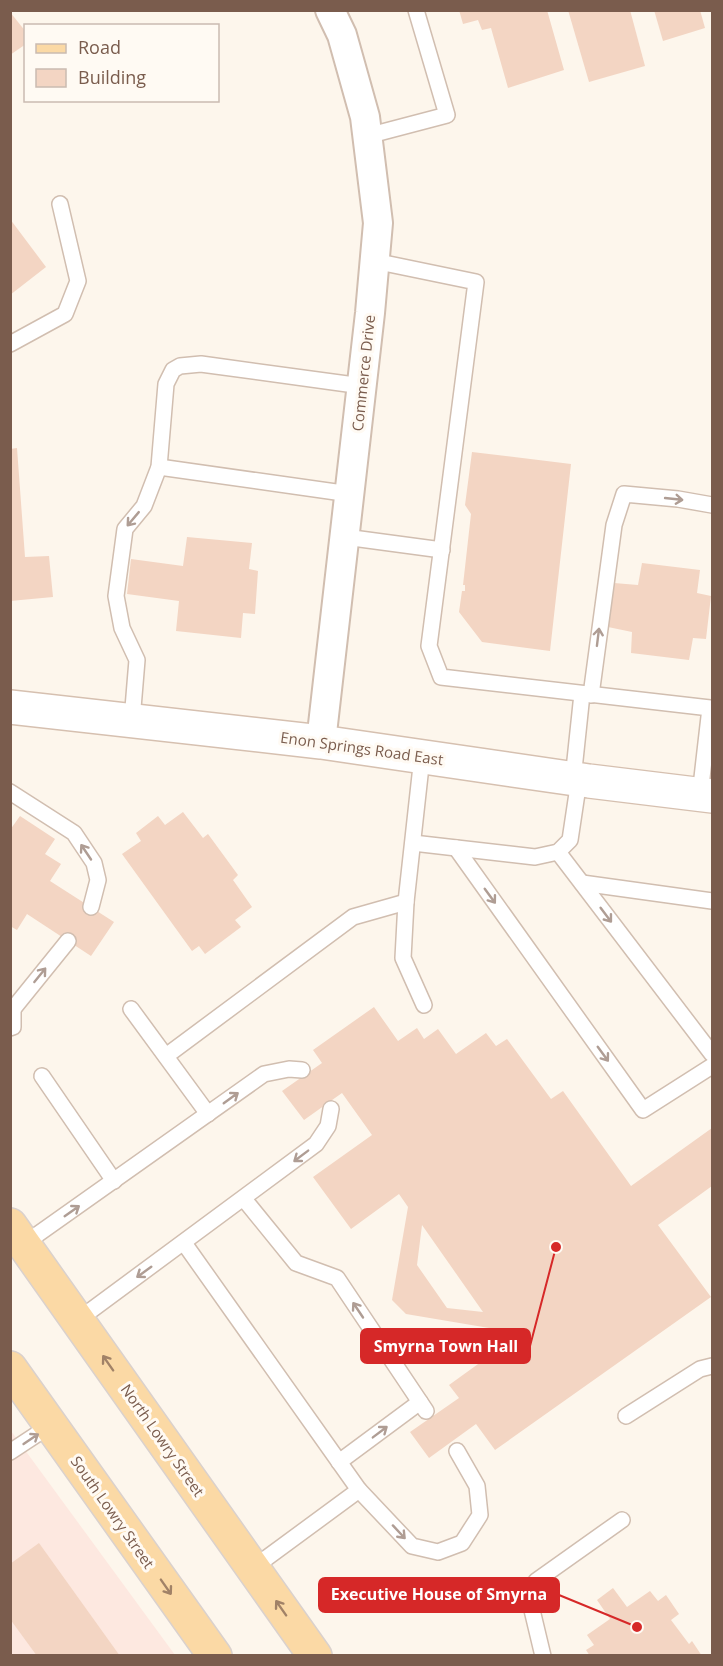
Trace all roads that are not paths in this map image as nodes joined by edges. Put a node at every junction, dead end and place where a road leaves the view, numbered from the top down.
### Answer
1 (330, 10) edge
2 (416, 10) edge
3 (367, 136) junction
4 (60, 204) dead end
5 (375, 261) junction
6 (10, 344) edge
7 (362, 386) junction
8 (159, 467) junction
9 (350, 494) junction
10 (712, 505) edge
11 (345, 537) junction
12 (442, 550) junction
13 (586, 694) junction
14 (10, 707) edge
15 (711, 707) edge
16 (132, 720) junction
17 (321, 742) junction
18 (422, 757) junction
19 (576, 779) junction
20 (10, 792) edge
21 (706, 796) edge
22 (413, 843) junction
23 (456, 848) junction
24 (558, 852) junction
25 (582, 883) junction
26 (712, 901) edge
27 (406, 902) junction
28 (92, 907) dead end
29 (68, 941) dead end
30 (424, 1005) dead end
31 (12, 1008) edge
32 (131, 1009) dead end
33 (10, 1028) edge
34 (712, 1054) edge
35 (166, 1056) junction
36 (712, 1065) edge
37 (302, 1070) dead end
38 (42, 1076) dead end
39 (331, 1109) dead end
40 (208, 1114) junction
41 (114, 1181) junction
42 (244, 1199) junction
43 (15, 1240) edge
44 (184, 1243) junction
45 (78, 1320) junction
46 (712, 1366) edge
47 (10, 1368) edge
48 (626, 1416) dead end
49 (51, 1425) junction
50 (457, 1451) dead end
51 (10, 1452) edge
52 (339, 1462) junction
53 (359, 1490) junction
54 (622, 1520) dead end
55 (253, 1568) junction
56 (215, 1656) edge
57 (315, 1656) edge
58 (543, 1656) edge

1 - 3 street, Commerce Drive
2 - 3 lane
3 - 5 street, Commerce Drive
4 - 6 lane
5 - 7 street, Commerce Drive
5 - 12 lane
7 - 8 lane
7 - 9 street, Commerce Drive
8 - 9 lane
8 -> 16 lane
9 - 11 street, Commerce Drive
13 -> 10 lane
11 - 12 lane
11 - 17 street, Commerce Drive
12 - 13 lane
13 - 15 lane
13 - 19 lane
14 - 16 street, Enon Springs Road East
15 - 21 lane
16 - 17 street, Enon Springs Road East
17 - 18 street, Enon Springs Road East
18 - 19 street, Enon Springs Road East
18 - 22 lane
19 - 21 street, Enon Springs Road East
19 - 24 lane
28 -> 20 lane
22 - 23 lane
22 - 27 lane
23 - 24 lane
23 -> 36 lane
24 - 25 lane
25 - 26 lane
25 -> 34 lane
27 - 30 lane
27 - 35 lane
31 -> 29 lane
31 - 33 lane
32 - 35 lane
35 - 40 lane
40 -> 37 lane
38 - 41 lane
39 -> 42 lane
40 - 41 lane
43 -> 41 lane
42 - 44 lane
52 -> 42 lane
43 - 45 main road, North Lowry Street
44 -> 45 lane
44 - 52 lane
55 -> 45 main road, North Lowry Street
46 - 48 lane
47 - 49 main road, South Lowry Street
51 -> 49 lane
49 -> 56 main road, South Lowry Street
53 -> 50 lane
52 - 53 lane
53 - 55 lane
54 - 58 lane
57 -> 55 main road, North Lowry Street

